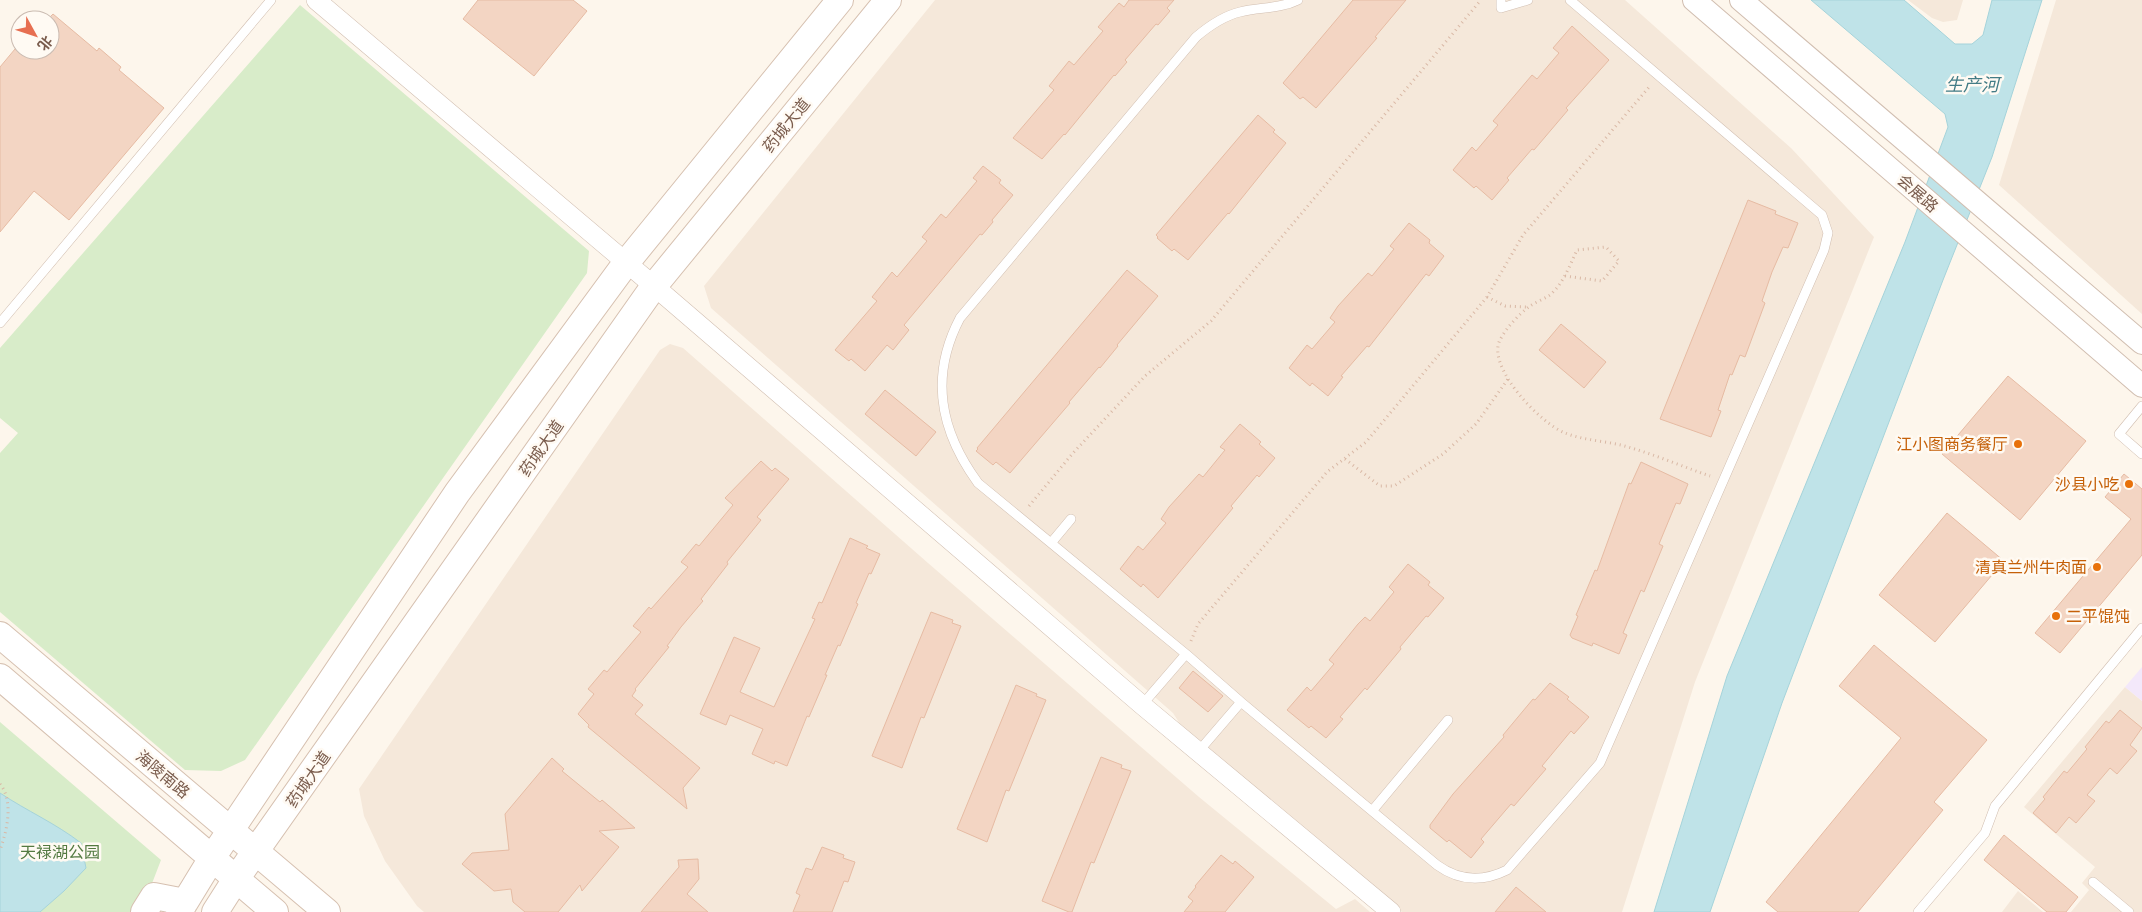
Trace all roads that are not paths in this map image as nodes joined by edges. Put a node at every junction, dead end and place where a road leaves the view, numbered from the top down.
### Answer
1 (271, 0) edge
2 (316, 0) edge
3 (840, 0) edge
4 (888, 0) edge
5 (1298, 0) edge
6 (1501, 0) edge
7 (1528, 0) edge
8 (1570, 0) edge
9 (1694, 0) edge
10 (1741, 0) edge
11 (626, 263) junction
12 (654, 286) junction
13 (0, 324) edge
14 (2142, 343) edge
15 (2142, 386) edge
16 (2142, 406) edge
17 (2142, 454) edge
18 (1070, 519) dead end
19 (1051, 543) junction
20 (2142, 628) edge
21 (0, 635) edge
22 (1186, 654) junction
23 (0, 677) edge
24 (1241, 702) junction
25 (1142, 706) junction
26 (1448, 720) dead end
27 (1198, 752) junction
28 (1372, 810) junction
29 (231, 832) junction
30 (256, 852) junction
31 (212, 858) junction
32 (236, 879) junction
33 (2093, 882) dead end
34 (182, 907) edge
35 (144, 912) edge
36 (215, 912) edge
37 (275, 912) edge
38 (327, 912) edge
39 (1391, 912) edge
40 (1918, 912) edge
41 (2129, 912) edge

1 - 13 lane
2 - 11 street
3 - 11 main road, 药城大道
4 - 12 main road, 药城大道
5 - 19 lane
6 - 7 lane
8 - 28 lane
9 - 15 street, 会展路
10 - 14 street, 会展路
11 - 12 street
11 - 29 main road, 药城大道
12 - 25 street
12 - 30 main road, 药城大道
16 - 17 lane
18 - 19 lane
19 - 22 lane
20 - 40 lane
21 - 29 main road, 海陵南路
22 - 24 lane
22 - 25 lane
23 - 31 main road, 海陵南路
24 - 27 lane
24 - 28 lane
25 - 27 street
26 - 28 lane
27 - 39 street
29 - 30 main road, 海陵南路
29 - 31 main road, 药城大道
30 - 32 main road, 药城大道
30 - 38 main road, 海陵南路
31 - 32 main road, 海陵南路
31 - 34 main road, 药城大道
32 - 36 main road, 药城大道
32 - 37 main road, 海陵南路
33 - 41 lane
34 - 35 main road

